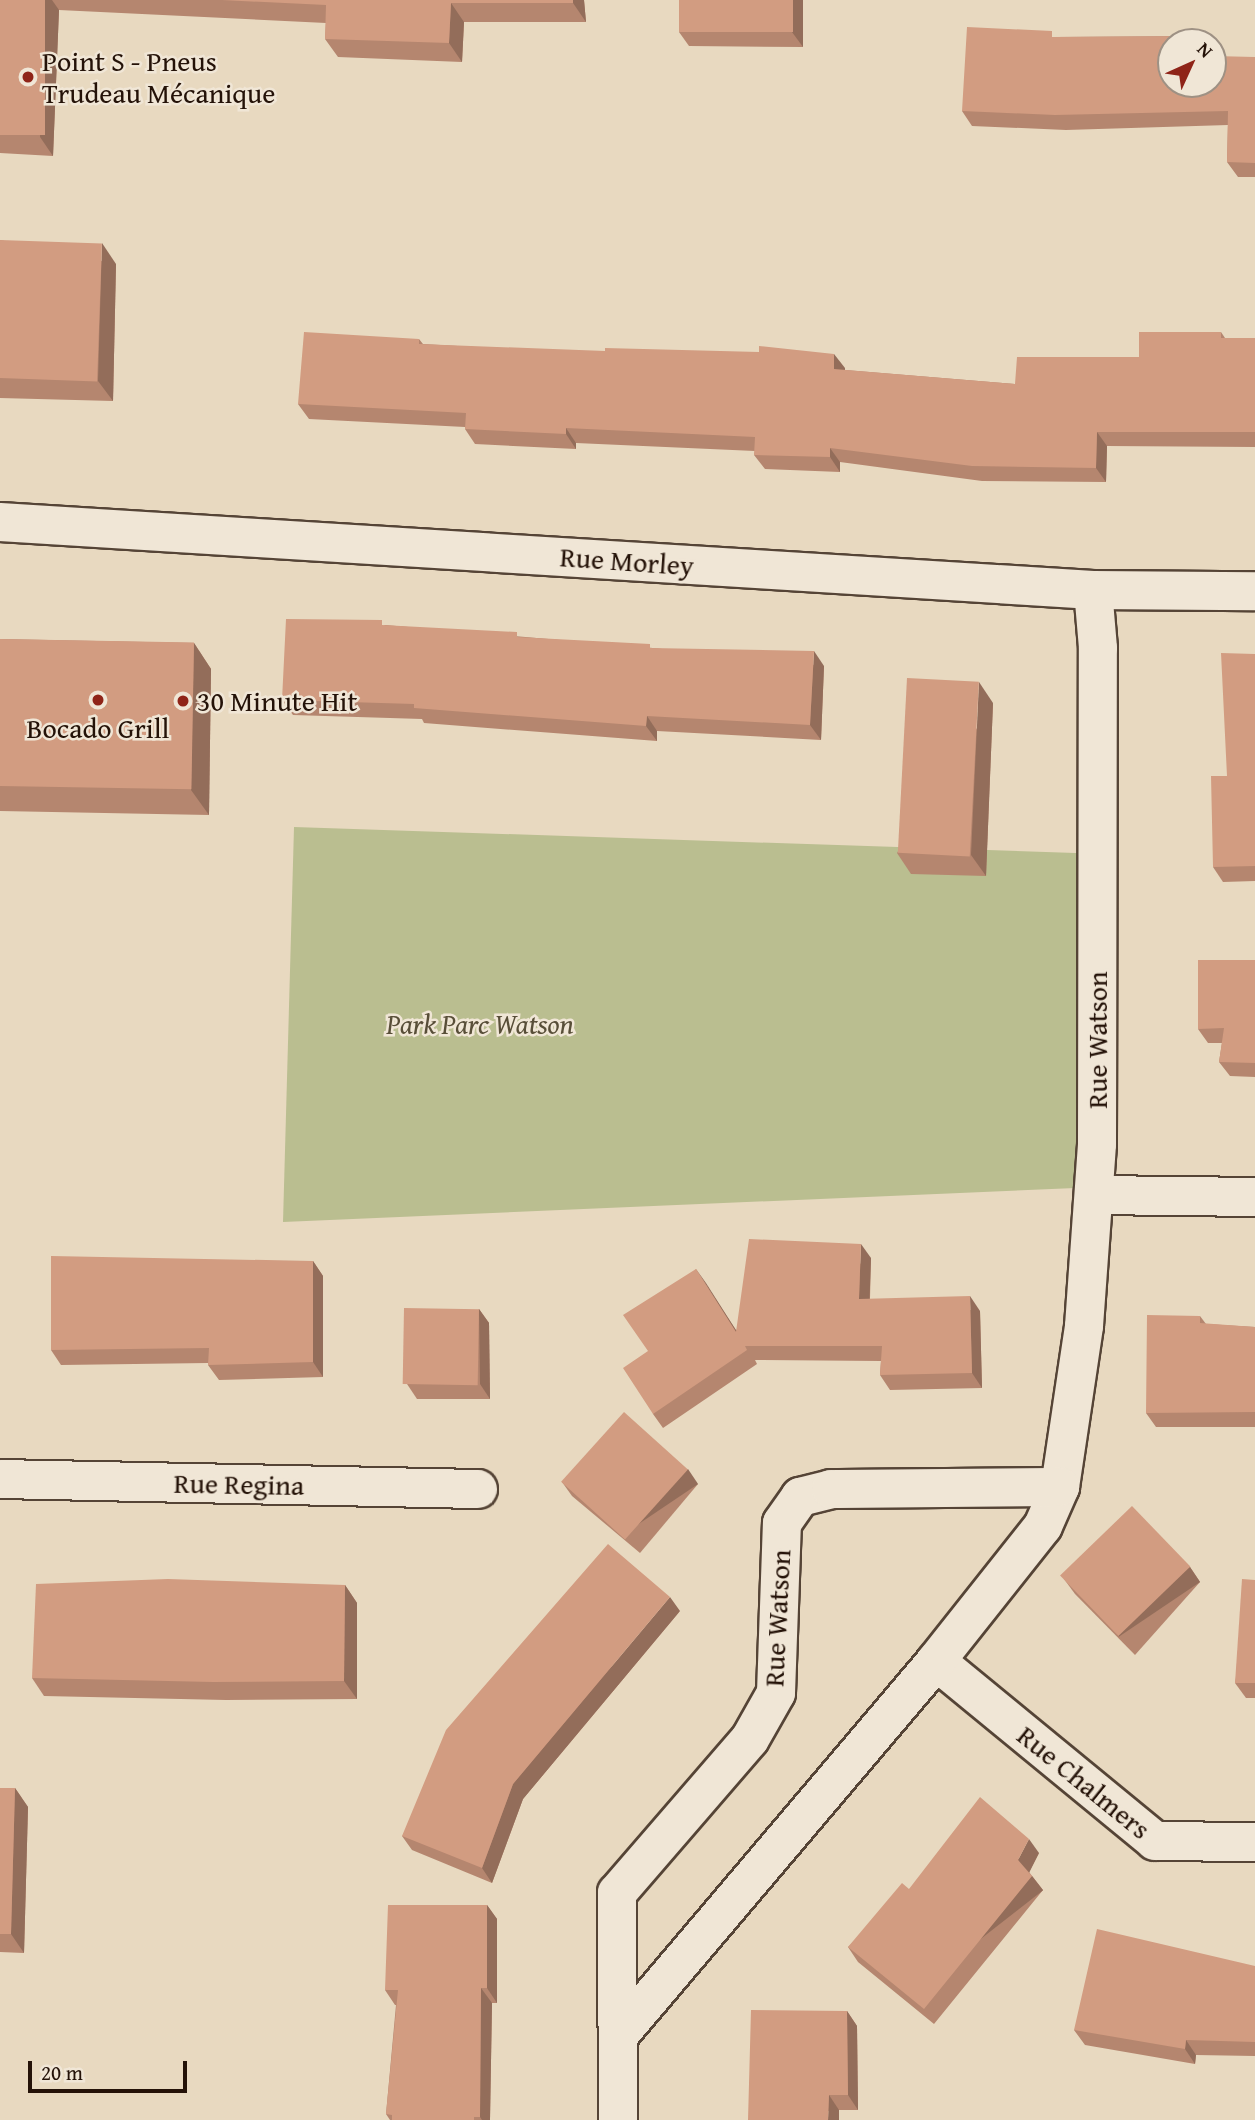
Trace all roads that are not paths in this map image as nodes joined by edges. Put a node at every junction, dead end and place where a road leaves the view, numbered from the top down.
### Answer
1 (0, 522) edge
2 (1093, 590) junction
3 (1255, 591) edge
4 (1094, 1195) junction
5 (1255, 1197) edge
6 (0, 1479) edge
7 (1060, 1487) junction
8 (478, 1489) dead end
9 (936, 1661) junction
10 (1255, 1842) edge
11 (620, 2035) junction
12 (618, 2120) edge

1 - 2 street, Rue Morley
2 - 3 street, Rue Morley
2 - 4 street, Rue Watson
4 - 5 street
4 - 7 street, Rue Watson
6 - 8 street, Rue Regina
7 - 9 street, Rue Watson
7 - 11 street, Rue Watson
9 - 10 street, Rue Chalmers
9 - 11 street, Rue Watson
11 - 12 street, Rue Watson

